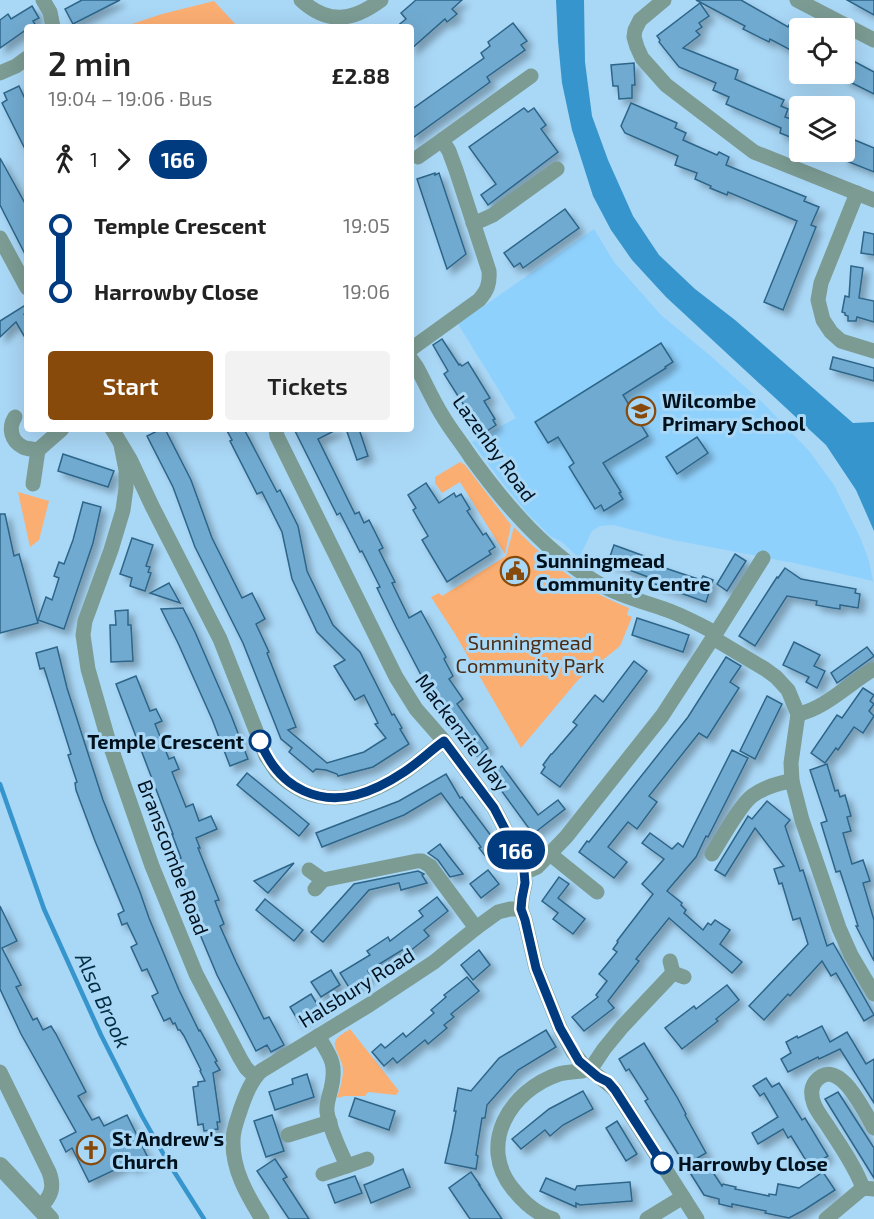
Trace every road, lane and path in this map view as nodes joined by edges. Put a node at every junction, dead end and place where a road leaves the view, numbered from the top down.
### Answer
1 (43, 0) edge
2 (301, 0) edge
3 (381, 0) edge
4 (664, 0) edge
5 (804, 2) edge
6 (344, 23) edge
7 (52, 24) edge
8 (874, 40) edge
9 (24, 61) edge
10 (0, 73) edge
11 (531, 75) dead end
12 (442, 140) junction
13 (418, 157) dead end
14 (557, 169) dead end
15 (857, 193) junction
16 (874, 200) edge
17 (473, 223) junction
18 (0, 238) edge
19 (24, 282) edge
20 (414, 347) edge
21 (874, 351) edge
22 (414, 363) edge
23 (15, 417) dead end
24 (59, 432) edge
25 (114, 432) edge
26 (276, 432) edge
27 (121, 445) junction
28 (38, 450) junction
29 (33, 484) dead end
30 (152, 506) junction
31 (123, 510) junction
32 (762, 558) dead end
33 (715, 635) junction
34 (872, 670) dead end
35 (798, 714) junction
36 (444, 741) junction
37 (792, 782) junction
38 (550, 854) junction
39 (712, 854) dead end
40 (309, 870) dead end
41 (524, 871) junction
42 (597, 892) dead end
43 (521, 909) junction
44 (476, 928) junction
45 (676, 970) dead end
46 (874, 994) edge
47 (318, 1036) junction
48 (587, 1069) junction
49 (0, 1072) edge
50 (255, 1077) junction
51 (330, 1122) junction
52 (874, 1128) edge
53 (288, 1135) dead end
54 (367, 1159) dead end
55 (0, 1166) edge
56 (347, 1166) junction
57 (323, 1174) dead end
58 (868, 1189) edge
59 (683, 1197) junction
60 (45, 1214) edge
61 (262, 1219) edge
62 (553, 1219) edge
63 (647, 1219) edge
64 (697, 1219) edge
65 (826, 1219) edge

1 - 7 street
2 - 6 street
3 - 6 street
4 - 15 street
5 - 8 street
9 - 10 street
11 - 12 street
12 - 13 street
12 - 17 street
14 - 17 street
15 - 16 street
15 - 21 street
17 - 20 street
18 - 19 street
22 - 33 street, Lazenby Road
23 - 28 street
24 - 28 street
25 - 27 street
26 - 36 street, Mackenzie Way
27 - 30 street
27 - 31 street, Branscombe Road
28 - 29 street
30 - 31 street
30 - 36 street
31 - 50 street, Branscombe Road
32 - 33 street
33 - 35 street, Lazenby Road
33 - 38 street
34 - 35 street
35 - 37 street
36 - 41 street, Mackenzie Way
37 - 39 street
37 - 46 street
38 - 41 street
38 - 42 street
40 - 44 street
41 - 43 street, Mackenzie Way
43 - 44 street, Halsbury Road
43 - 48 street, Mackenzie Way
44 - 47 street, Halsbury Road
45 - 48 street
47 - 50 street, Halsbury Road
47 - 51 street
48 - 59 street
48 - 62 street
49 - 60 street
50 - 61 street
51 - 53 street
51 - 56 street
52 - 58 street
54 - 56 street
55 - 60 street
56 - 57 street
58 - 65 street
59 - 63 street
59 - 64 street

